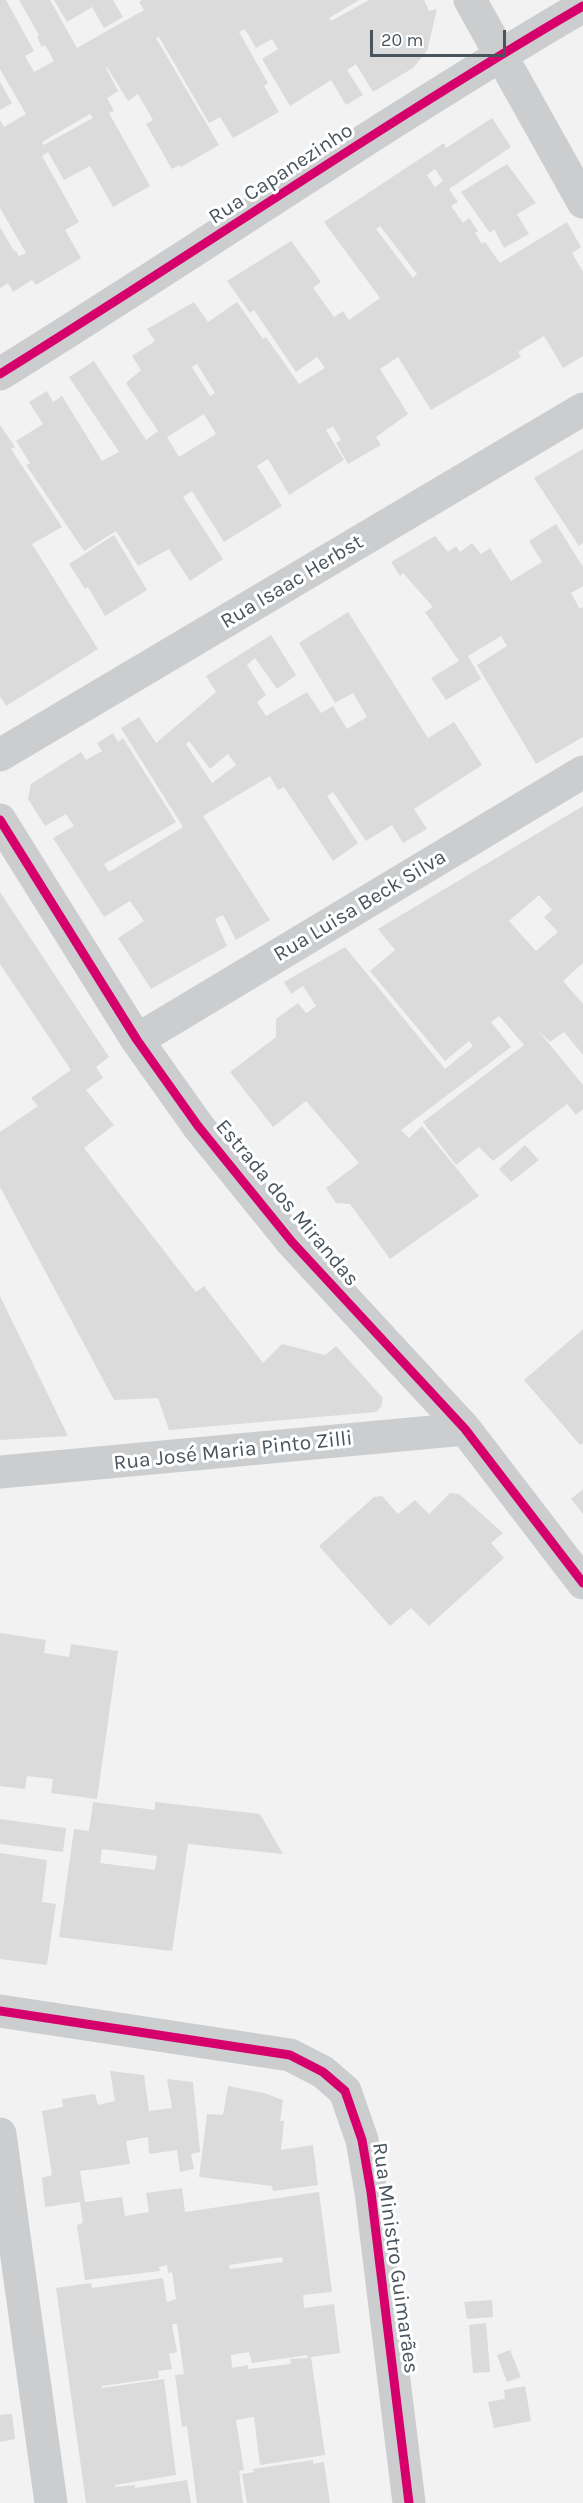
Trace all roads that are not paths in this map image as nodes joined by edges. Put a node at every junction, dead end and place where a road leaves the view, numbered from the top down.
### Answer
1 (470, 0) edge
2 (583, 6) edge
3 (500, 55) junction
4 (583, 202) edge
5 (0, 374) edge
6 (583, 409) edge
7 (0, 755) edge
8 (583, 772) edge
9 (0, 820) edge
10 (137, 1040) junction
11 (465, 1429) junction
12 (0, 1472) edge
13 (583, 1583) edge
14 (0, 2011) edge
15 (0, 2134) edge
16 (51, 2503) edge
17 (409, 2503) edge

1 - 3 street
2 - 3 street, Rua Capanezinho
3 - 4 street
3 - 5 street, Rua Capanezinho
6 - 7 street, Rua Isaac Herbst
8 - 10 street, Rua Luisa Beck Silva
9 - 10 street, Estrada dos Mirandas
10 - 11 street, Estrada dos Mirandas
11 - 12 street, Rua José Maria Pinto Zilli
11 - 13 street, Estrada dos Mirandas
14 - 17 street, Rua Ministro Guimarães
15 - 16 street

